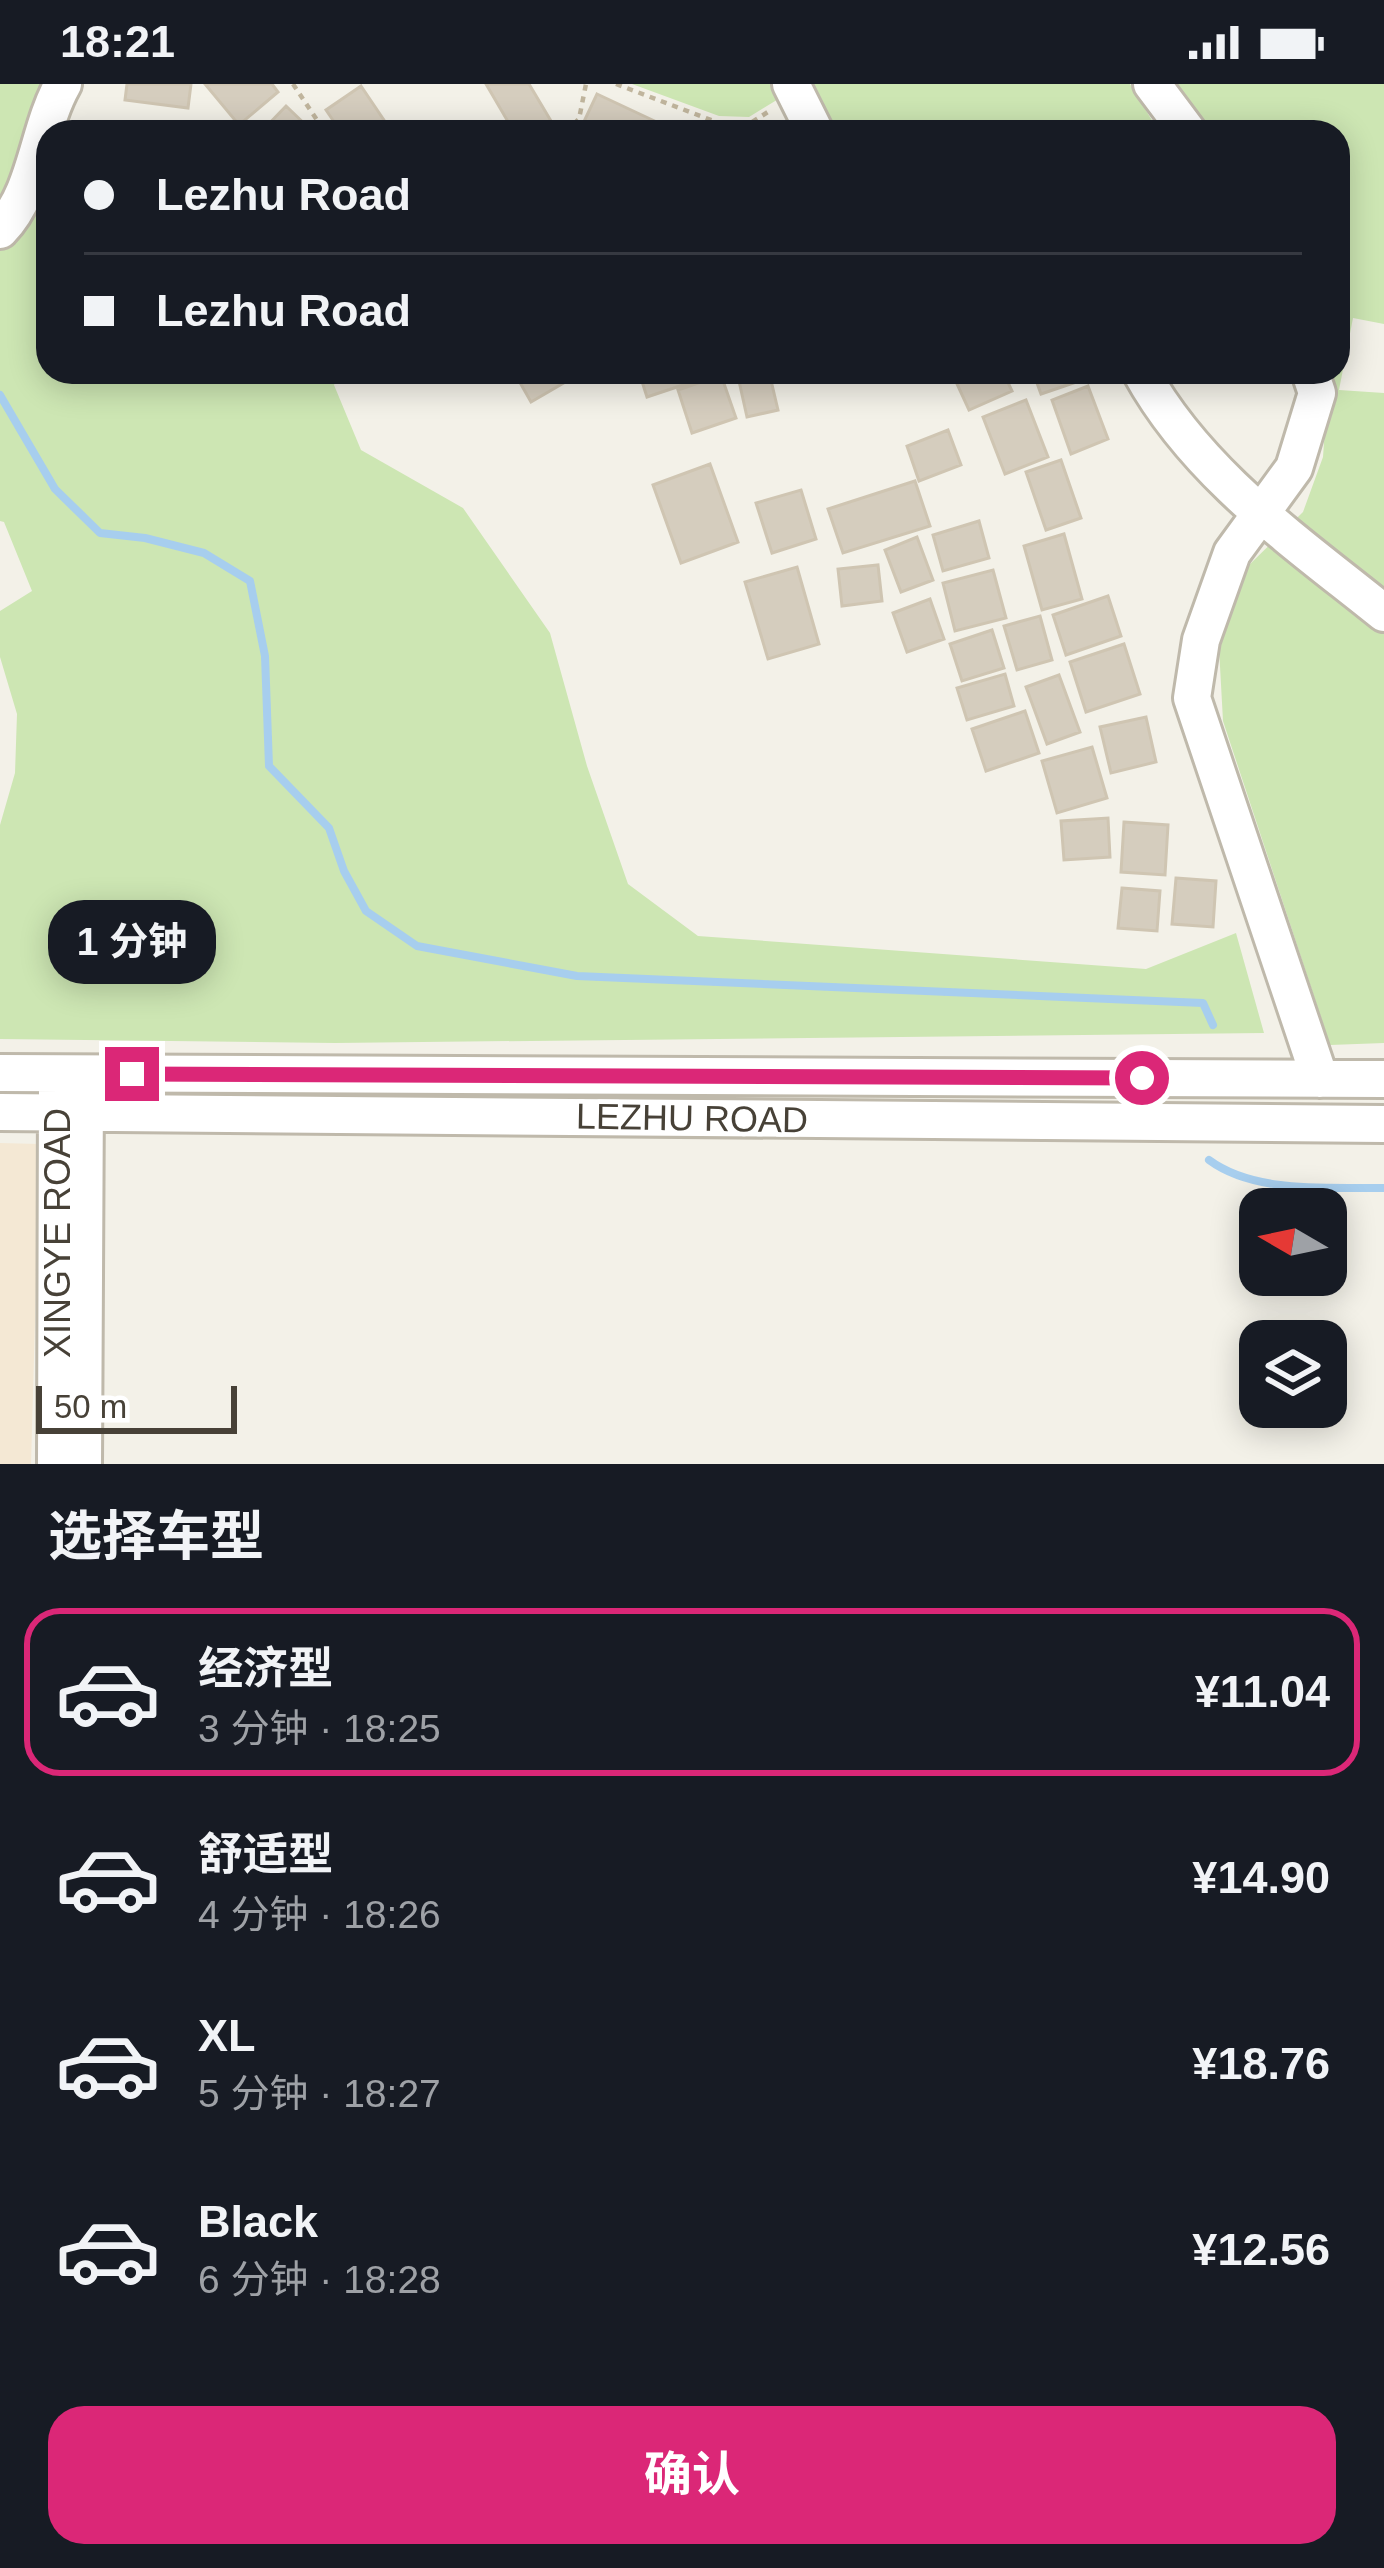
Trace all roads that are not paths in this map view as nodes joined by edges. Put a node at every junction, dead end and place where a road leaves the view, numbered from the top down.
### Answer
1 (63, 84) edge
2 (1152, 84) edge
3 (793, 89) edge
4 (46, 120) edge
5 (809, 120) edge
6 (1179, 120) edge
7 (36, 152) edge
8 (0, 230) edge
9 (1148, 384) edge
10 (1314, 384) edge
11 (1262, 514) junction
12 (1384, 613) edge
13 (0, 1073) edge
14 (71, 1074) junction
15 (1320, 1079) junction
16 (1384, 1079) edge
17 (0, 1112) edge
18 (71, 1112) junction
19 (1384, 1124) edge
20 (56, 1464) edge
21 (83, 1464) edge

1 - 4 street
2 - 6 street
3 - 5 street
7 - 8 street
9 - 11 street
10 - 11 street
11 - 12 street
11 - 15 street
13 - 14 street, LEZHU ROAD
14 - 15 street, LEZHU ROAD
14 - 18 street, XINGYE ROAD
15 - 16 street, LEZHU ROAD
17 - 18 street, LEZHU ROAD
18 - 19 street, LEZHU ROAD
18 - 20 street, XINGYE ROAD
18 - 21 street, XINGYE ROAD

